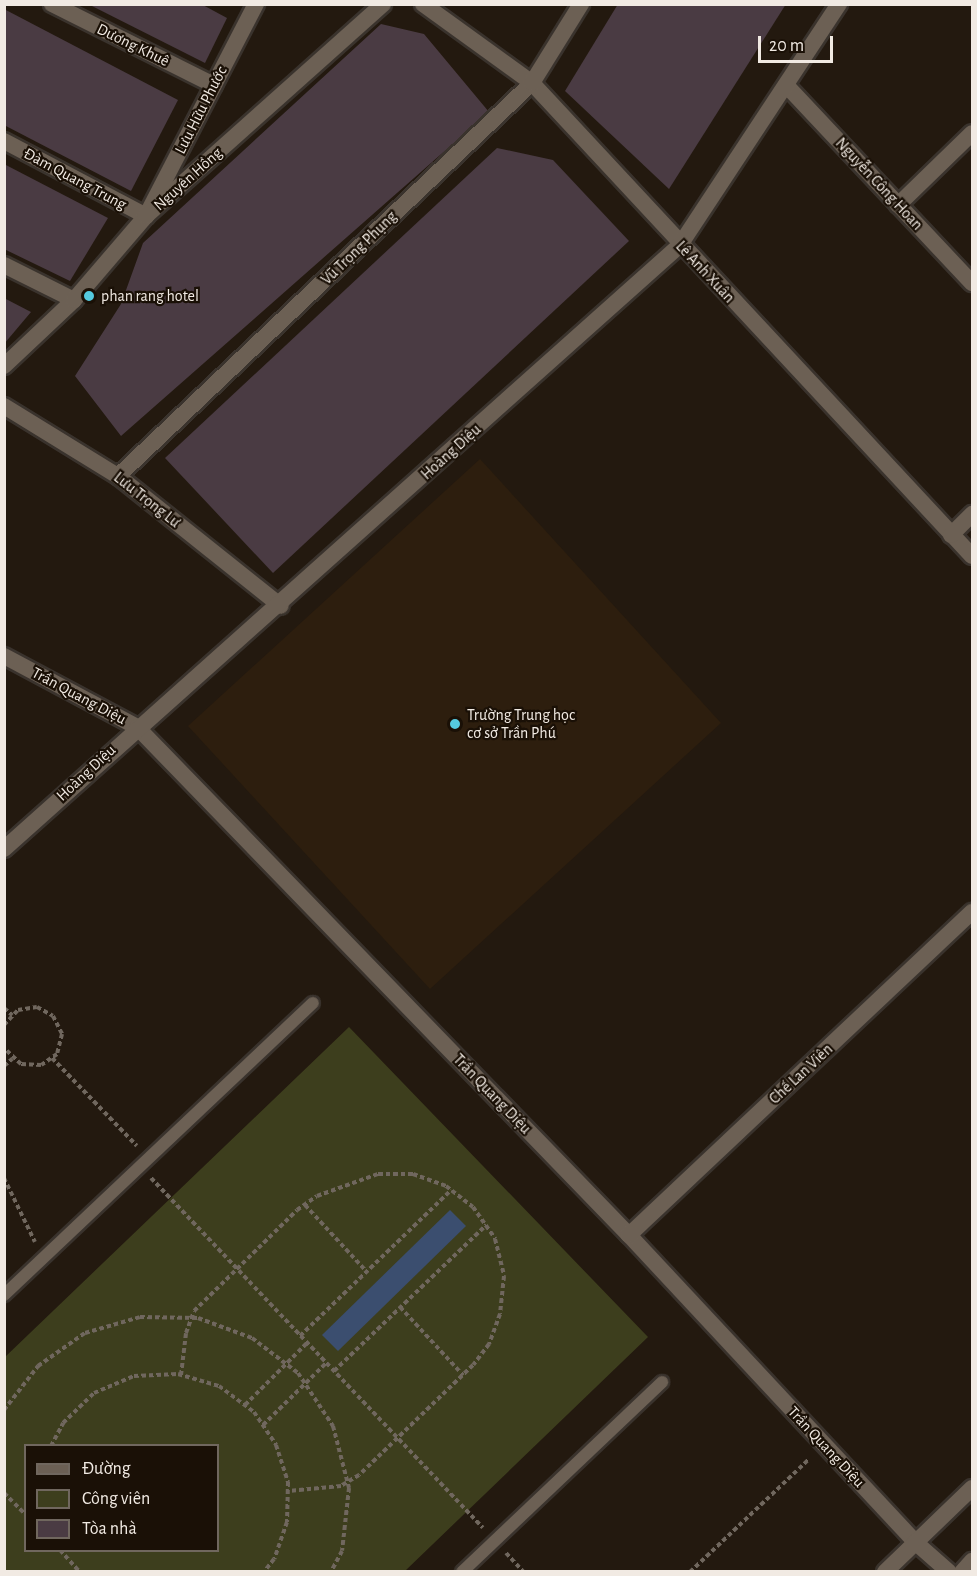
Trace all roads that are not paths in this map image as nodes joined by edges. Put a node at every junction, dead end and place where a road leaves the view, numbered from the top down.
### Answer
1 (52, 4) edge
2 (255, 4) edge
3 (383, 4) edge
4 (423, 4) edge
5 (581, 4) edge
6 (839, 4) edge
7 (532, 83) junction
8 (214, 85) junction
9 (786, 85) junction
10 (972, 133) edge
11 (4, 141) edge
12 (898, 206) junction
13 (146, 216) junction
14 (680, 245) junction
15 (4, 265) edge
16 (972, 283) edge
17 (74, 300) junction
18 (4, 366) edge
19 (4, 406) edge
20 (118, 476) junction
21 (972, 514) edge
22 (951, 535) junction
23 (972, 556) edge
24 (281, 606) junction
25 (4, 656) edge
26 (137, 727) junction
27 (4, 849) edge
28 (972, 912) edge
29 (313, 1003) dead end
30 (629, 1235) junction
31 (4, 1295) edge
32 (662, 1382) dead end
33 (972, 1488) edge
34 (915, 1542) junction
35 (972, 1561) edge
36 (462, 1572) edge
37 (885, 1572) edge
38 (949, 1572) edge
39 (962, 1572) edge

1 - 8 street, Dương Khuê
2 - 8 street, Lưu Hữu Phước
3 - 13 street, Nguyên Hồng
4 - 7 street, Lê Anh Xuân
5 - 7 street, Vũ Trọng Phụng
6 - 9 street, Hoàng Diệu
7 - 14 street, Lê Anh Xuân
7 - 20 street, Vũ Trọng Phụng
8 - 13 street, Lưu Hữu Phước
9 - 12 street, Nguyễn Công Hoan
9 - 14 street, Hoàng Diệu
10 - 12 street
11 - 13 street, Đàm Quang Trung
12 - 16 street, Nguyễn Công Hoan
13 - 17 street, Nguyên Hồng
14 - 22 street, Lê Anh Xuân
14 - 24 street, Hoàng Diệu
15 - 17 street
17 - 18 street, Nguyên Hồng
19 - 20 street, Lưu Trọng Lư
20 - 24 street, Lưu Trọng Lư
21 - 22 street
22 - 23 street, Lê Anh Xuân
24 - 26 street, Hoàng Diệu
25 - 26 street, Trần Quang Diệu
26 - 27 street, Hoàng Diệu
26 - 30 street, Trần Quang Diệu
28 - 30 street, Chế Lan Viên
29 - 31 lane
30 - 34 street, Trần Quang Diệu
32 - 36 lane
33 - 34 street
34 - 37 street
34 - 38 street, Trần Quang Diệu
35 - 39 street

